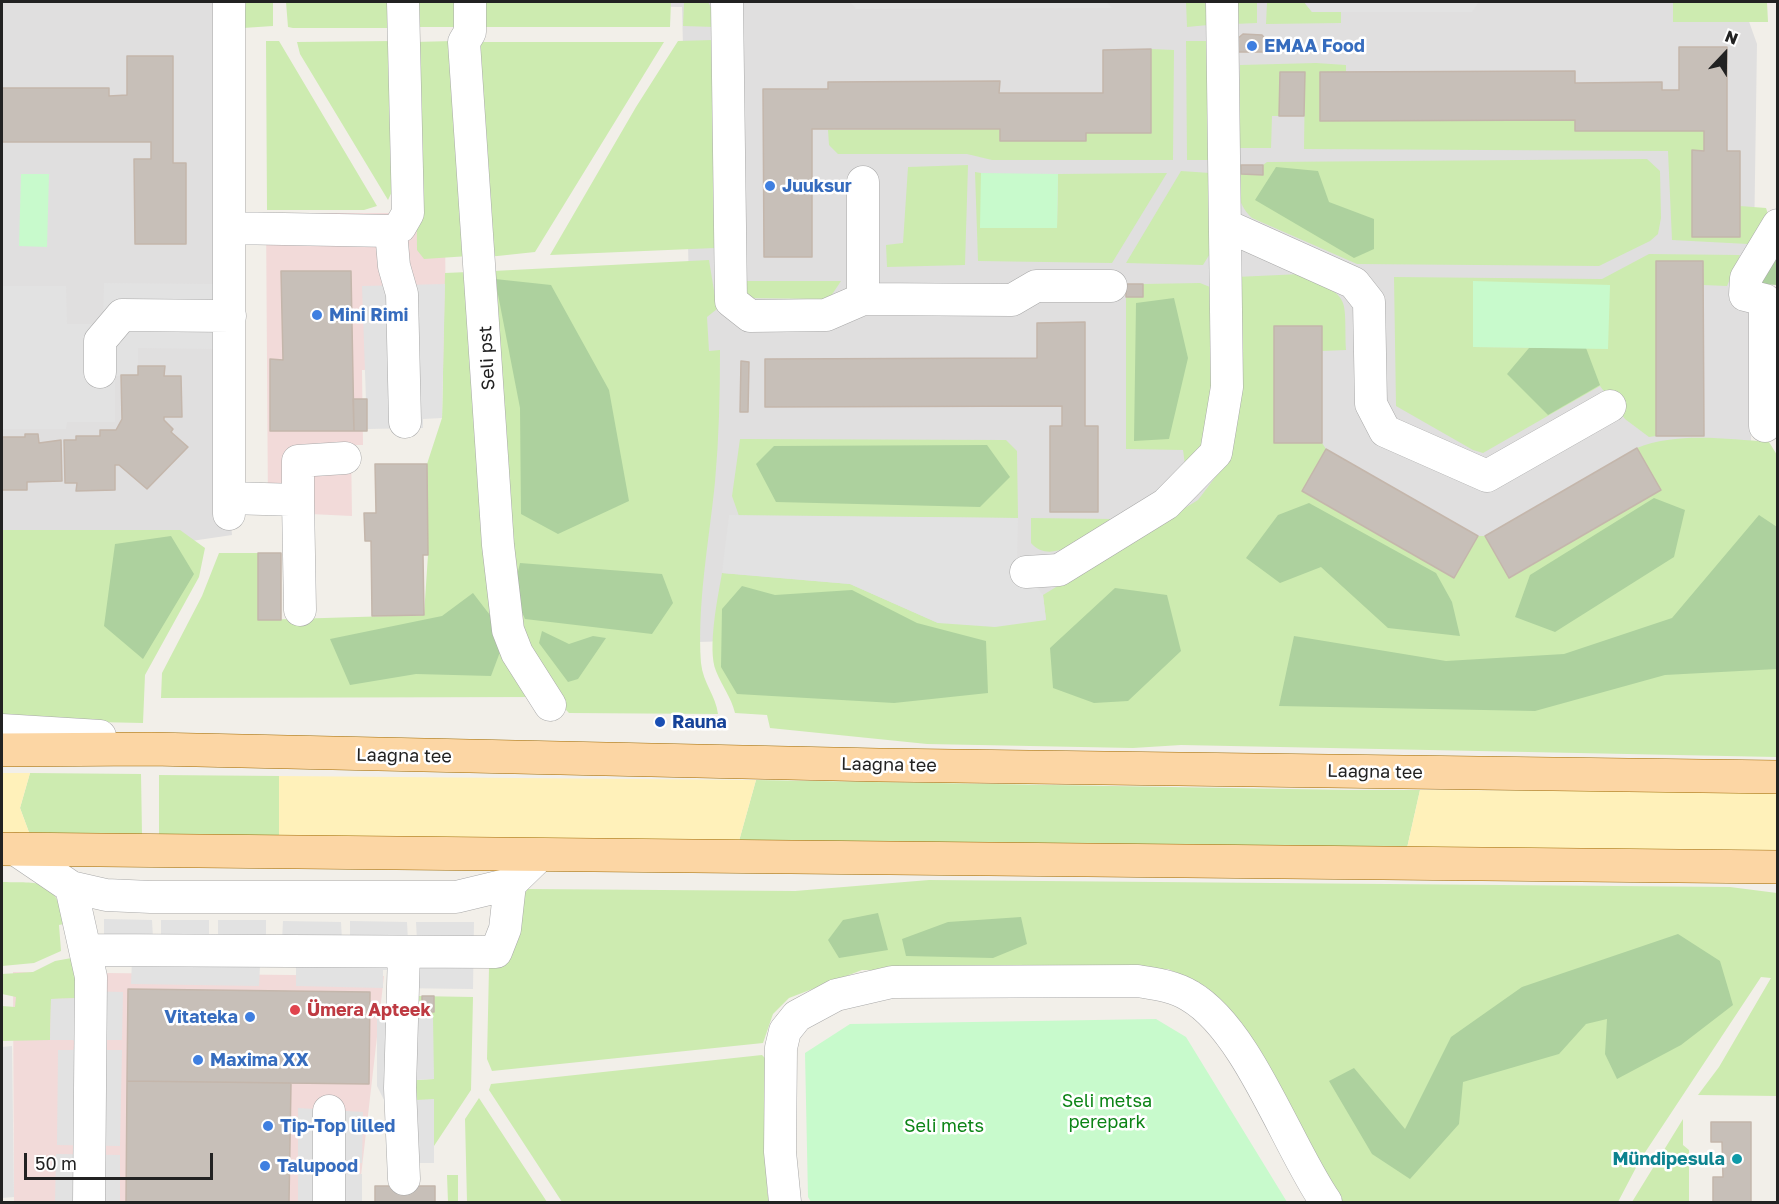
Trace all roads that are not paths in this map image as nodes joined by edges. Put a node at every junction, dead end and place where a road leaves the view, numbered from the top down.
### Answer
1 (229, 2) edge
2 (403, 2) edge
3 (470, 2) edge
4 (727, 2) edge
5 (1222, 2) edge
6 (863, 182) dead end
7 (1225, 225) junction
8 (1778, 225) edge
9 (230, 228) junction
10 (391, 231) junction
11 (1111, 286) dead end
12 (863, 299) junction
13 (230, 316) junction
14 (100, 372) dead end
15 (1610, 406) dead end
16 (405, 422) dead end
17 (1765, 426) dead end
18 (345, 458) dead end
19 (298, 501) junction
20 (1026, 572) dead end
21 (300, 610) dead end
22 (550, 705) dead end
23 (2, 730) edge
24 (151, 749) junction
25 (2, 750) edge
26 (1778, 777) edge
27 (8, 849) edge
28 (540, 855) junction
29 (1778, 867) edge
30 (510, 884) junction
31 (71, 887) junction
32 (85, 950) junction
33 (404, 953) junction
34 (329, 1111) dead end
35 (404, 1179) dead end
36 (89, 1203) edge
37 (329, 1203) edge
38 (785, 1203) edge
39 (1326, 1203) edge

1 - 9 street
2 - 10 street
3 - 22 street, Seli pst
4 - 12 street
5 - 7 street
6 - 12 street
7 - 15 street
7 - 20 street
8 - 17 street
9 - 10 street
9 - 13 street
10 - 16 street
11 - 12 street
13 - 14 street
13 - 19 street
18 - 19 street
19 - 21 street
23 - 24 street
24 - 25 main road, Laagna tee
24 - 26 main road, Laagna tee
27 - 28 main road
27 - 31 street
28 - 29 main road
28 - 30 street
30 - 31 street
30 - 33 street
31 - 32 street
32 - 33 street
32 - 36 street
33 - 35 street
34 - 37 street
38 - 39 street

